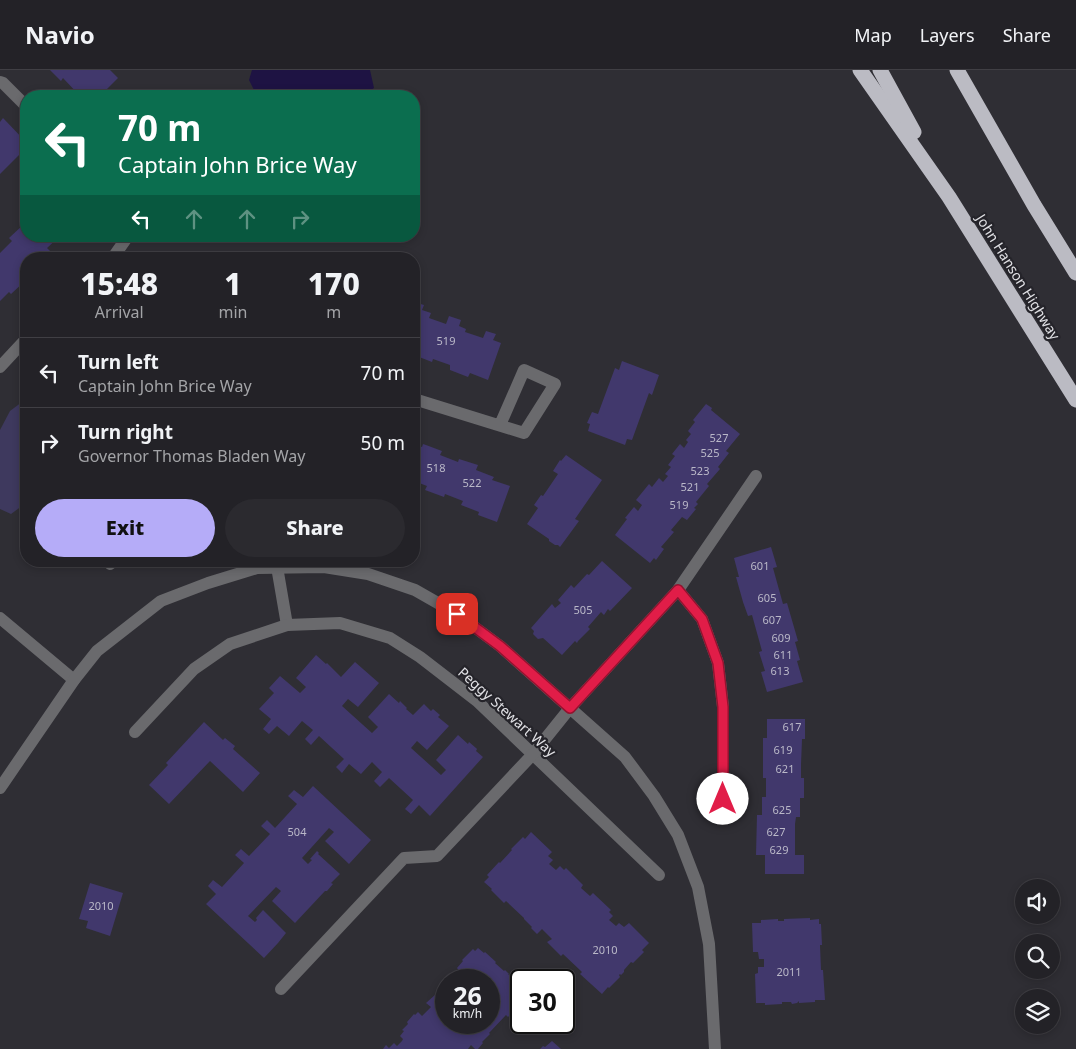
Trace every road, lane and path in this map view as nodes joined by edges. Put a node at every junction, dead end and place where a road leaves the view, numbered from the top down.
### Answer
1 (860, 70) edge
2 (880, 70) edge
3 (958, 70) edge
4 (968, 70) edge
5 (0, 82) edge
6 (20, 100) edge
7 (949, 197) junction
8 (1034, 204) junction
9 (1076, 272) edge
10 (20, 345) edge
11 (0, 367) edge
12 (1076, 400) edge
13 (420, 401) edge
14 (500, 425) junction
15 (756, 476) dead end
16 (262, 567) edge
17 (277, 567) edge
18 (324, 567) edge
19 (678, 590) junction
20 (0, 618) edge
21 (286, 625) junction
22 (74, 680) junction
23 (570, 708) junction
24 (135, 732) dead end
25 (533, 754) junction
26 (0, 788) edge
27 (723, 799) dead end
28 (659, 875) dead end
29 (281, 989) dead end
30 (715, 1049) edge

1 - 7 highway
2 - 7 highway
3 - 8 highway
4 - 8 highway
5 - 6 street
7 - 12 highway, John Hanson Highway
8 - 9 highway
10 - 11 street
13 - 14 street
14 - 14 street
15 - 19 street
16 - 22 street
17 - 21 street
18 - 23 street
19 - 23 street
19 - 27 street
20 - 22 street
21 - 24 street, Peggy Stewart Way
21 - 25 street, Peggy Stewart Way
22 - 26 street
23 - 25 street
23 - 30 street
25 - 28 street, Peggy Stewart Way
25 - 29 street

